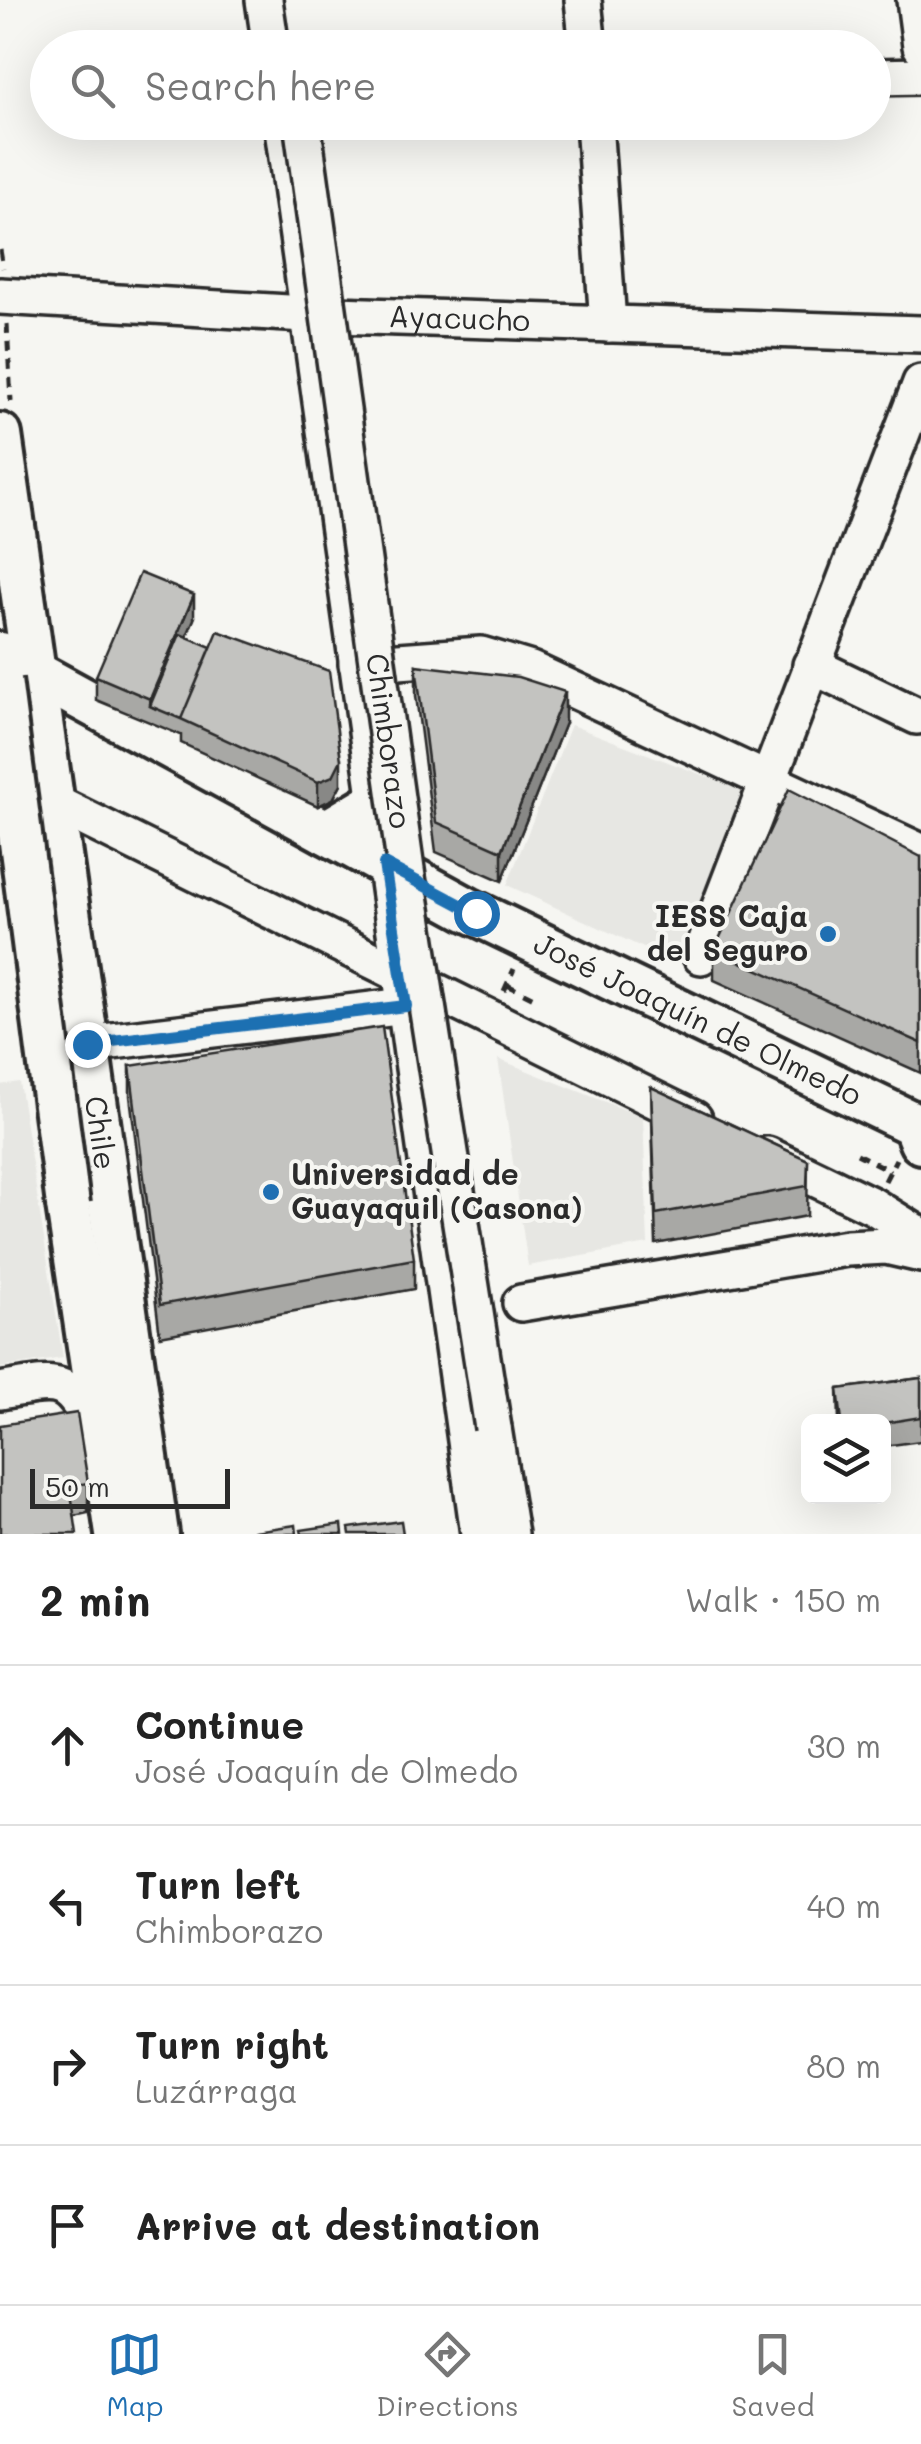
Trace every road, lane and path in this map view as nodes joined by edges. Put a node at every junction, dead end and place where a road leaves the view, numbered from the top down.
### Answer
1 (264, 0) edge
2 (286, 0) edge
3 (583, 0) edge
4 (916, 0) edge
5 (268, 30) edge
6 (290, 30) edge
7 (586, 30) edge
8 (921, 46) edge
9 (921, 76) edge
10 (891, 77) edge
11 (284, 140) edge
12 (305, 140) edge
13 (595, 140) edge
14 (0, 296) edge
15 (306, 314) junction
16 (608, 324) junction
17 (921, 334) edge
18 (921, 382) edge
19 (0, 435) edge
20 (0, 541) edge
21 (358, 664) junction
22 (812, 665) junction
23 (11, 669) edge
24 (918, 716) dead end
25 (0, 777) edge
26 (768, 781) junction
27 (52, 802) junction
28 (376, 802) junction
29 (326, 832) junction
30 (921, 852) edge
31 (384, 864) junction
32 (528, 938) junction
33 (701, 956) dead end
34 (507, 985) junction
35 (405, 992) junction
36 (534, 998) dead end
37 (491, 1021) junction
38 (87, 1044) junction
39 (919, 1129) edge
40 (856, 1154) dead end
41 (890, 1170) dead end
42 (921, 1236) edge
43 (921, 1254) edge
44 (521, 1303) dead end
45 (0, 1391) edge
46 (103, 1442) junction
47 (116, 1534) edge
48 (157, 1534) edge
49 (478, 1534) edge
50 (510, 1534) edge

1 - 5 street
2 - 6 street
3 - 7 street
4 - 8 street
9 - 10 street
11 - 15 street, Chimborazo
12 - 50 street, Chimborazo, bridge
13 - 16 street
14 - 15 street, Ayacucho
15 - 16 street, Ayacucho
15 - 21 street, Chimborazo
16 - 17 street, Ayacucho
18 - 22 street
19 - 23 main road, Chile
20 - 23 street, Chile
21 - 26 street
21 - 28 street, Chimborazo
22 - 24 street
22 - 26 street
23 - 27 main road, Chile
23 - 29 main road, José Joaquín de Olmedo
23 - 46 main road, Chile, bridge
25 - 27 street
26 - 30 street
26 - 33 street
27 - 35 street
27 - 38 main road, Chile
28 - 29 main road
28 - 31 street, Chimborazo
29 - 31 main road, José Joaquín de Olmedo
31 - 32 main road, José Joaquín de Olmedo
31 - 35 street, Chimborazo
32 - 34 path
32 - 39 main road, José Joaquín de Olmedo
34 - 36 path
34 - 37 path
35 - 37 street
35 - 38 street
35 - 49 street, Chimborazo
37 - 42 street
38 - 48 main road, Chile
40 - 41 path
43 - 44 street
45 - 46 street
46 - 47 main road, Chile

